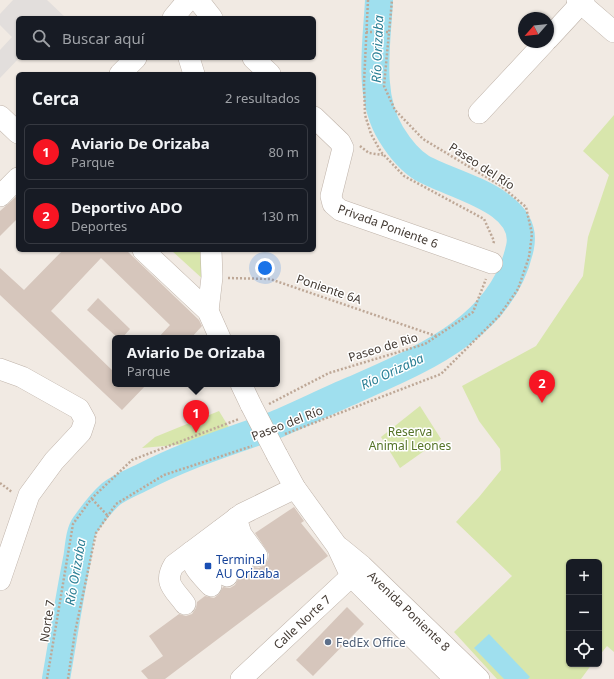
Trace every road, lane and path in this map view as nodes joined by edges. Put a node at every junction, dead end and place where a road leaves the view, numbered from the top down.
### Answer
1 (188, 0) edge
2 (192, 0) edge
3 (198, 0) edge
4 (368, 0) edge
5 (392, 0) edge
6 (581, 1) edge
7 (175, 16) edge
8 (189, 16) edge
9 (210, 16) edge
10 (366, 32) junction
11 (389, 32) junction
12 (554, 32) edge
13 (614, 32) edge
14 (539, 48) edge
15 (134, 60) edge
16 (190, 60) edge
17 (255, 60) edge
18 (122, 72) edge
19 (193, 72) edge
20 (268, 72) edge
21 (479, 113) dead end
22 (0, 116) edge
23 (316, 119) edge
24 (16, 131) edge
25 (16, 180) edge
26 (0, 196) edge
27 (146, 252) edge
28 (211, 252) edge
29 (492, 263) junction
30 (212, 277) junction
31 (208, 311) junction
32 (219, 335) edge
33 (436, 336) junction
34 (0, 369) edge
35 (242, 387) edge
36 (252, 409) junction
37 (281, 435) dead end
38 (260, 443) dead end
39 (295, 488) junction
40 (92, 500) junction
41 (107, 516) junction
42 (206, 541) junction
43 (64, 566) joint
44 (357, 571) junction
45 (222, 579) junction
46 (0, 580) edge
47 (47, 679) edge
48 (68, 679) edge
49 (241, 679) edge
50 (455, 679) edge
51 (479, 679) edge

1 - 7 street
2 - 8 street
3 - 9 street
4 - 10 path, Paseo de Rio
5 - 11 path, Paseo del Río
6 - 12 street
6 - 13 street
10 - 11 path
10 - 29 path, Paseo de Rio
11 - 37 path, Paseo del Río
14 - 21 street
15 - 18 street
16 - 19 street
17 - 20 street
22 - 24 street
23 - 29 street, Privada Poniente 6
25 - 26 street
27 - 31 street
28 - 30 street
29 - 33 path, Paseo de Rio
30 - 31 street
30 - 33 path, Poniente 6A
31 - 32 street
33 - 36 path, Paseo de Rio
34 - 46 street
35 - 36 street, Avenida Poniente 8
36 - 39 street, Avenida Poniente 8, bridge
36 - 40 path, Paseo de Rio
38 - 41 path, Paseo del Río
39 - 42 street
39 - 44 street, Avenida Poniente 8
40 - 41 path
40 - 43 path, Paseo de Rio
41 - 48 path, Paseo del Río
42 - 45 street
42 - 45 street
42 - 45 street
42 - 45 street
43 - 47 path, Norte 7
44 - 49 street, Calle Norte 7
44 - 50 street, Avenida Poniente 8
44 - 51 street, Avenida Poniente 8

